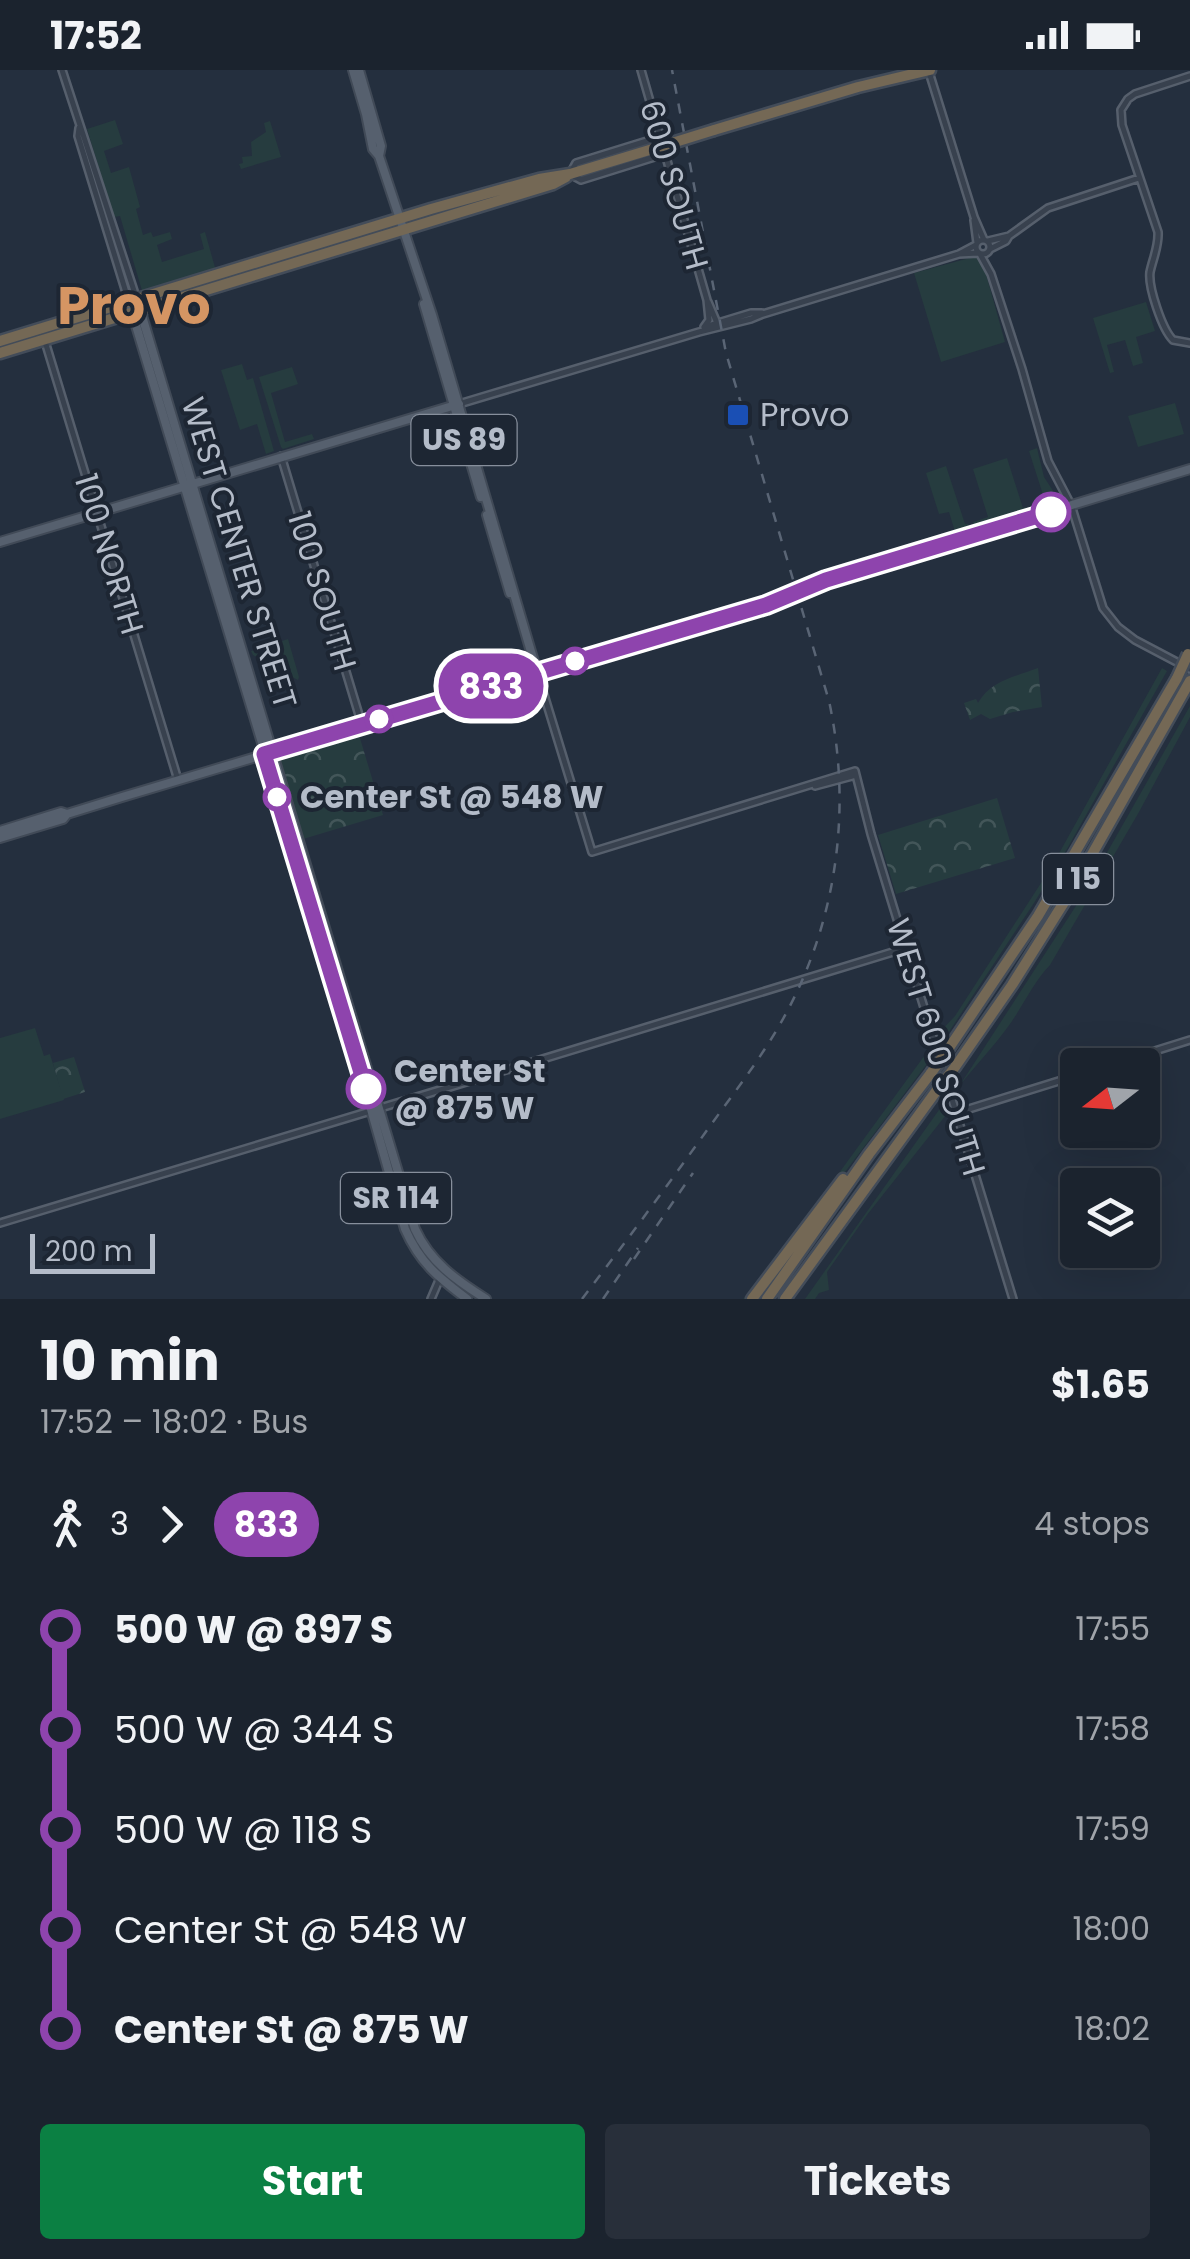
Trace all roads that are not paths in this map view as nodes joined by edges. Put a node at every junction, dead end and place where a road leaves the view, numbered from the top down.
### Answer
1 (62, 70) edge
2 (356, 70) edge
3 (641, 70) edge
4 (929, 70) edge
5 (1190, 76) edge
6 (660, 146) junction
7 (570, 174) junction
8 (1139, 178) junction
9 (400, 218) junction
10 (404, 231) junction
11 (1009, 236) junction
12 (981, 242) junction
13 (989, 250) junction
14 (958, 254) junction
15 (979, 254) junction
16 (991, 274) junction
17 (707, 300) junction
18 (134, 306) junction
19 (762, 314) junction
20 (717, 324) junction
21 (701, 330) junction
22 (43, 334) junction
23 (0, 341) edge
24 (1190, 343) edge
25 (0, 353) edge
26 (456, 404) junction
27 (281, 456) junction
28 (1190, 470) edge
29 (188, 486) junction
30 (1070, 506) junction
31 (97, 513) junction
32 (0, 542) edge
33 (1189, 652) edge
34 (1190, 669) edge
35 (537, 672) junction
36 (1189, 682) edge
37 (362, 724) junction
38 (268, 753) junction
39 (178, 780) junction
40 (0, 834) edge
41 (906, 948) junction
42 (1190, 1040) edge
43 (1160, 1049) edge
44 (1060, 1081) edge
45 (376, 1108) junction
46 (956, 1113) junction
47 (869, 1154) junction
48 (0, 1223) edge
49 (416, 1232) junction
50 (440, 1278) junction
51 (789, 1296) edge
52 (431, 1299) edge
53 (467, 1299) edge
54 (478, 1299) edge
55 (486, 1299) edge
56 (752, 1299) edge
57 (766, 1299) edge
58 (1013, 1299) edge

1 - 18 street
2 - 9 main road, US 89
3 - 6 street, 600 SOUTH
4 - 6 highway, bridge
4 - 12 street
5 - 8 street
6 - 7 highway
6 - 17 street, 600 SOUTH
7 - 9 highway
7 - 10 highway
8 - 11 street
8 - 24 street
9 - 10 main road, US 89
9 - 18 highway
10 - 18 highway
10 - 26 main road, US 89
11 - 12 street
11 - 13 street
12 - 13 street
12 - 14 street
12 - 15 street
13 - 15 street
13 - 16 street
14 - 15 street
14 - 19 street
15 - 16 street
16 - 30 street
17 - 20 street
17 - 21 street
18 - 22 highway
18 - 29 main road, WEST CENTER STREET
19 - 20 street
19 - 21 street
20 - 21 street
21 - 26 street
22 - 23 highway
22 - 25 highway
22 - 31 street, 100 NORTH
26 - 27 main road
26 - 35 main road, US 89
27 - 29 main road
27 - 37 street, 100 SOUTH
28 - 30 main road
29 - 31 main road
29 - 38 main road, WEST CENTER STREET
30 - 34 street
30 - 35 main road
31 - 32 main road
31 - 39 street, 100 NORTH
33 - 47 highway, I 15, bridge
35 - 37 main road
35 - 41 street, WEST 600 SOUTH
36 - 51 highway, I 15, bridge
37 - 38 main road
38 - 39 main road
38 - 45 main road, WEST CENTER STREET / SR 114
39 - 40 main road
41 - 45 street
41 - 46 street, WEST 600 SOUTH
42 - 43 street
44 - 46 street
45 - 48 street
45 - 49 main road, WEST CENTER STREET / SR 114
45 - 50 main road, WEST CENTER STREET / SR 114
46 - 58 street, WEST 600 SOUTH
47 - 56 highway
47 - 57 highway, I 15
49 - 50 main road
49 - 55 main road, WEST CENTER STREET / SR 114
50 - 52 street
50 - 53 main road, WEST CENTER STREET / SR 114
50 - 54 main road

